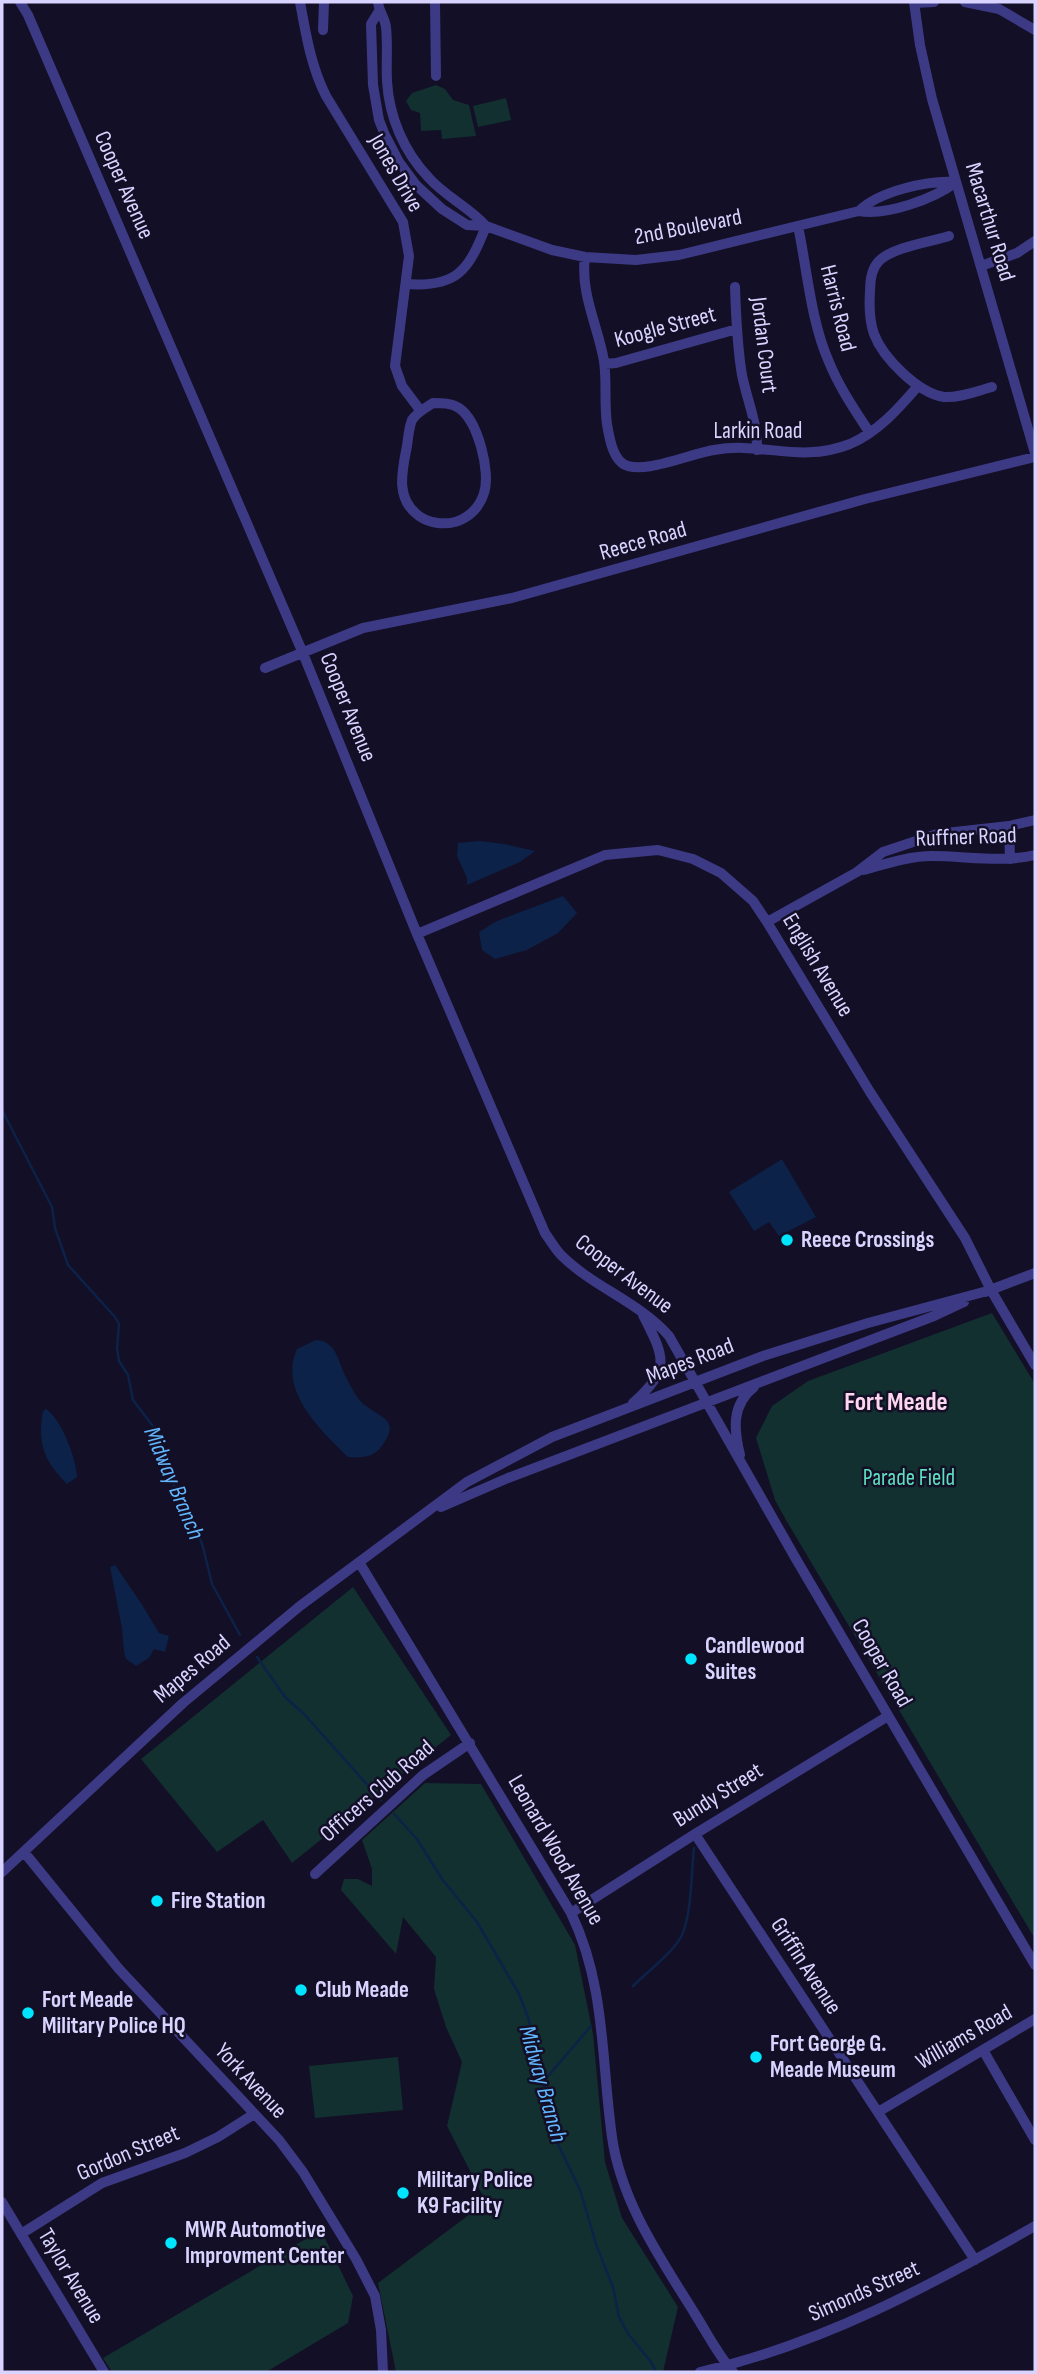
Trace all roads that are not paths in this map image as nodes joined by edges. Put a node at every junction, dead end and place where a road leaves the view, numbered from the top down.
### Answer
1 (20, 2) edge
2 (300, 2) edge
3 (324, 2) edge
4 (435, 2) edge
5 (934, 2) edge
6 (965, 2) edge
7 (914, 3) edge
8 (379, 6) edge
9 (1033, 24) edge
10 (323, 30) dead end
11 (436, 76) dead end
12 (956, 182) junction
13 (486, 226) junction
14 (798, 226) junction
15 (949, 236) dead end
16 (1035, 240) edge
17 (585, 257) junction
18 (981, 266) junction
19 (406, 284) junction
20 (735, 288) dead end
21 (737, 329) junction
22 (604, 364) junction
23 (918, 386) junction
24 (992, 387) dead end
25 (420, 410) junction
26 (869, 432) junction
27 (757, 450) junction
28 (1035, 455) edge
29 (302, 651) junction
30 (265, 668) dead end
31 (1035, 820) edge
32 (1009, 826) junction
33 (928, 837) junction
34 (1035, 855) edge
35 (929, 856) junction
36 (1010, 859) junction
37 (857, 872) junction
38 (767, 922) junction
39 (417, 933) junction
40 (1035, 1273) edge
41 (991, 1290) junction
42 (642, 1312) junction
43 (1035, 1365) edge
44 (695, 1382) junction
45 (759, 1383) junction
46 (707, 1403) junction
47 (628, 1407) junction
48 (742, 1465) junction
49 (422, 1515) junction
50 (359, 1562) junction
51 (888, 1716) junction
52 (470, 1743) junction
53 (695, 1834) junction
54 (24, 1852) junction
55 (2, 1872) edge
56 (315, 1874) dead end
57 (571, 1913) junction
58 (1035, 1965) edge
59 (1035, 2019) edge
60 (983, 2050) junction
61 (878, 2112) junction
62 (254, 2114) junction
63 (1035, 2140) edge
64 (2, 2202) edge
65 (1035, 2226) edge
66 (21, 2234) junction
67 (975, 2260) junction
68 (730, 2369) edge
69 (104, 2372) edge
70 (383, 2372) edge
71 (700, 2372) edge

1 - 29 street, Cooper Avenue
2 - 19 street, Jones Drive
3 - 10 street
4 - 11 street
5 - 7 street
6 - 9 street
7 - 12 street, Macarthur Road
8 - 13 street, 2nd Boulevard
12 - 14 street, 2nd Boulevard
12 - 18 street, Macarthur Road
13 - 17 street, 2nd Boulevard
13 - 19 street
14 - 17 street, 2nd Boulevard
14 - 26 street, Harris Road
15 - 23 street
16 - 18 street
17 - 22 street, Larkin Road
18 - 28 street, Macarthur Road
19 - 25 street, Jones Drive
20 - 21 street, Jordan Court
21 - 22 street, Koogle Street
21 - 27 street, Jordan Court
22 - 27 street, Larkin Road
23 - 24 street
23 - 26 street, Larkin Road
25 - 25 street
26 - 27 street, Larkin Road
28 - 29 street, Reece Road
29 - 30 street, Reece Road
29 - 39 street, Cooper Avenue
31 - 32 street, Ruffner Road
32 - 33 street, Ruffner Road
32 - 36 street
33 - 35 street
33 - 37 street, Ruffner Road
34 - 36 street, Ruffner Road
35 - 36 street, Ruffner Road
35 - 37 street, Ruffner Road
37 - 38 street, Ruffner Road
38 - 39 street, English Avenue
38 - 41 street, English Avenue
39 - 42 street, Cooper Avenue
40 - 41 street, Mapes Road
41 - 43 street, English Avenue
41 - 44 street, Mapes Road
41 - 45 street, Mapes Road
42 - 44 street, Cooper Avenue
42 - 47 street
44 - 46 street, Cooper Road
44 - 47 street, Mapes Road
45 - 46 street, Mapes Road
45 - 48 street
46 - 48 street, Cooper Road
46 - 49 street, Mapes Road
47 - 49 street, Mapes Road
48 - 51 street, Cooper Road
49 - 50 street, Mapes Road
50 - 52 street, Leonard Wood Avenue
50 - 54 street, Mapes Road
51 - 53 street, Bundy Street
51 - 58 street, Cooper Road
52 - 56 street, Officers Club Road
52 - 57 street, Leonard Wood Avenue
53 - 57 street, Bundy Street
53 - 61 street, Griffin Avenue
54 - 55 street, Mapes Road
54 - 62 street, York Avenue
57 - 68 street, Leonard Wood Avenue
59 - 60 street, Williams Road
60 - 61 street, Williams Road
60 - 63 street
61 - 67 street, Griffin Avenue
62 - 66 street, Gordon Street
62 - 70 street, York Avenue
64 - 66 street, Taylor Avenue
65 - 67 street, Simonds Street
66 - 69 street, Taylor Avenue
67 - 68 street, Simonds Street
68 - 71 street, Simonds Street

